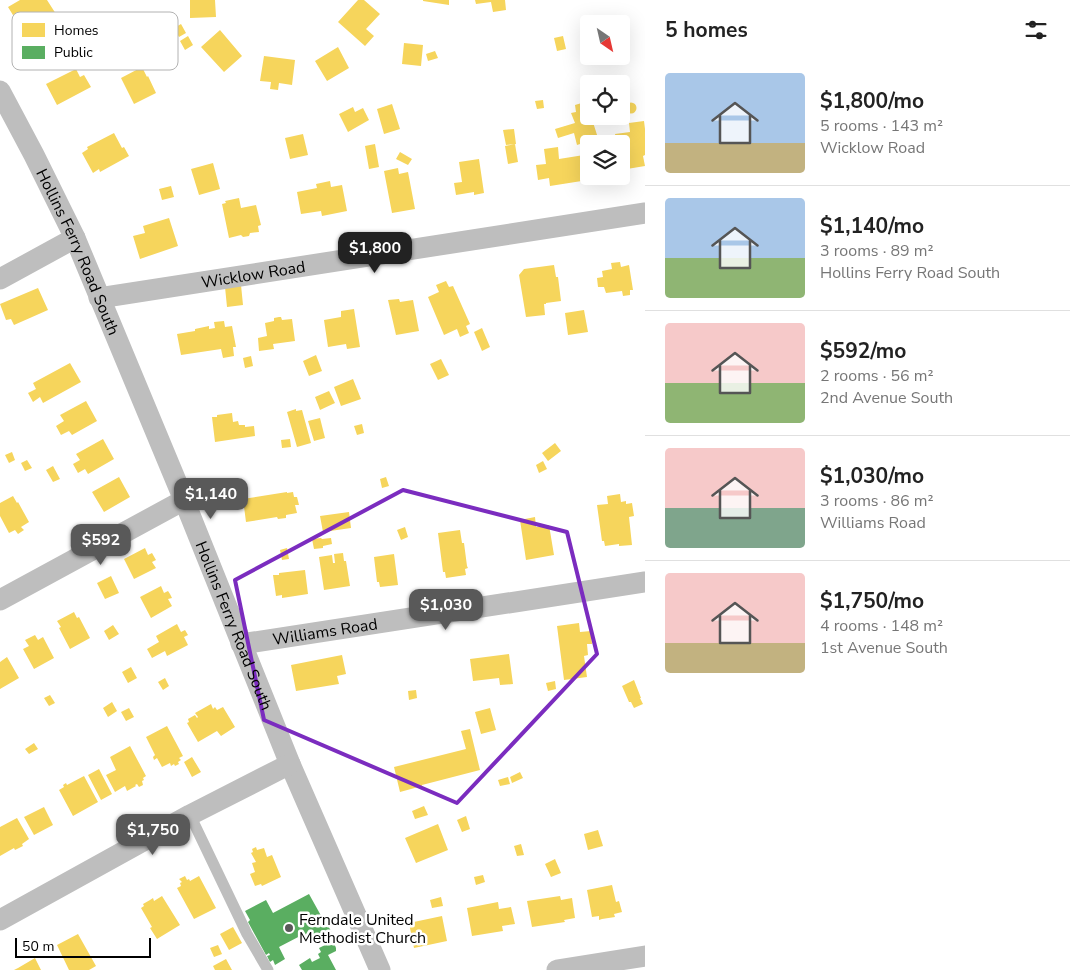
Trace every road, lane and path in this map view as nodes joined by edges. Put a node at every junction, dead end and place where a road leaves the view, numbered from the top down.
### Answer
1 (0, 90) edge
2 (645, 213) edge
3 (75, 238) junction
4 (0, 279) edge
5 (99, 298) junction
6 (184, 500) junction
7 (645, 582) edge
8 (0, 600) edge
9 (241, 644) junction
10 (290, 764) junction
11 (190, 815) junction
12 (0, 920) edge
13 (645, 956) edge
14 (268, 970) edge
15 (380, 970) edge
16 (557, 970) edge

1 - 3 street, Hollins Ferry Road South
2 - 5 street, Wicklow Road
3 - 4 street
3 - 5 street, Hollins Ferry Road South
5 - 6 street, Hollins Ferry Road South
6 - 8 street
6 - 9 street, Hollins Ferry Road South
7 - 9 street, Williams Road
9 - 10 street, Hollins Ferry Road South
10 - 11 street
10 - 15 street, Hollins Ferry Road South
11 - 12 street
11 - 14 lane
13 - 16 street

